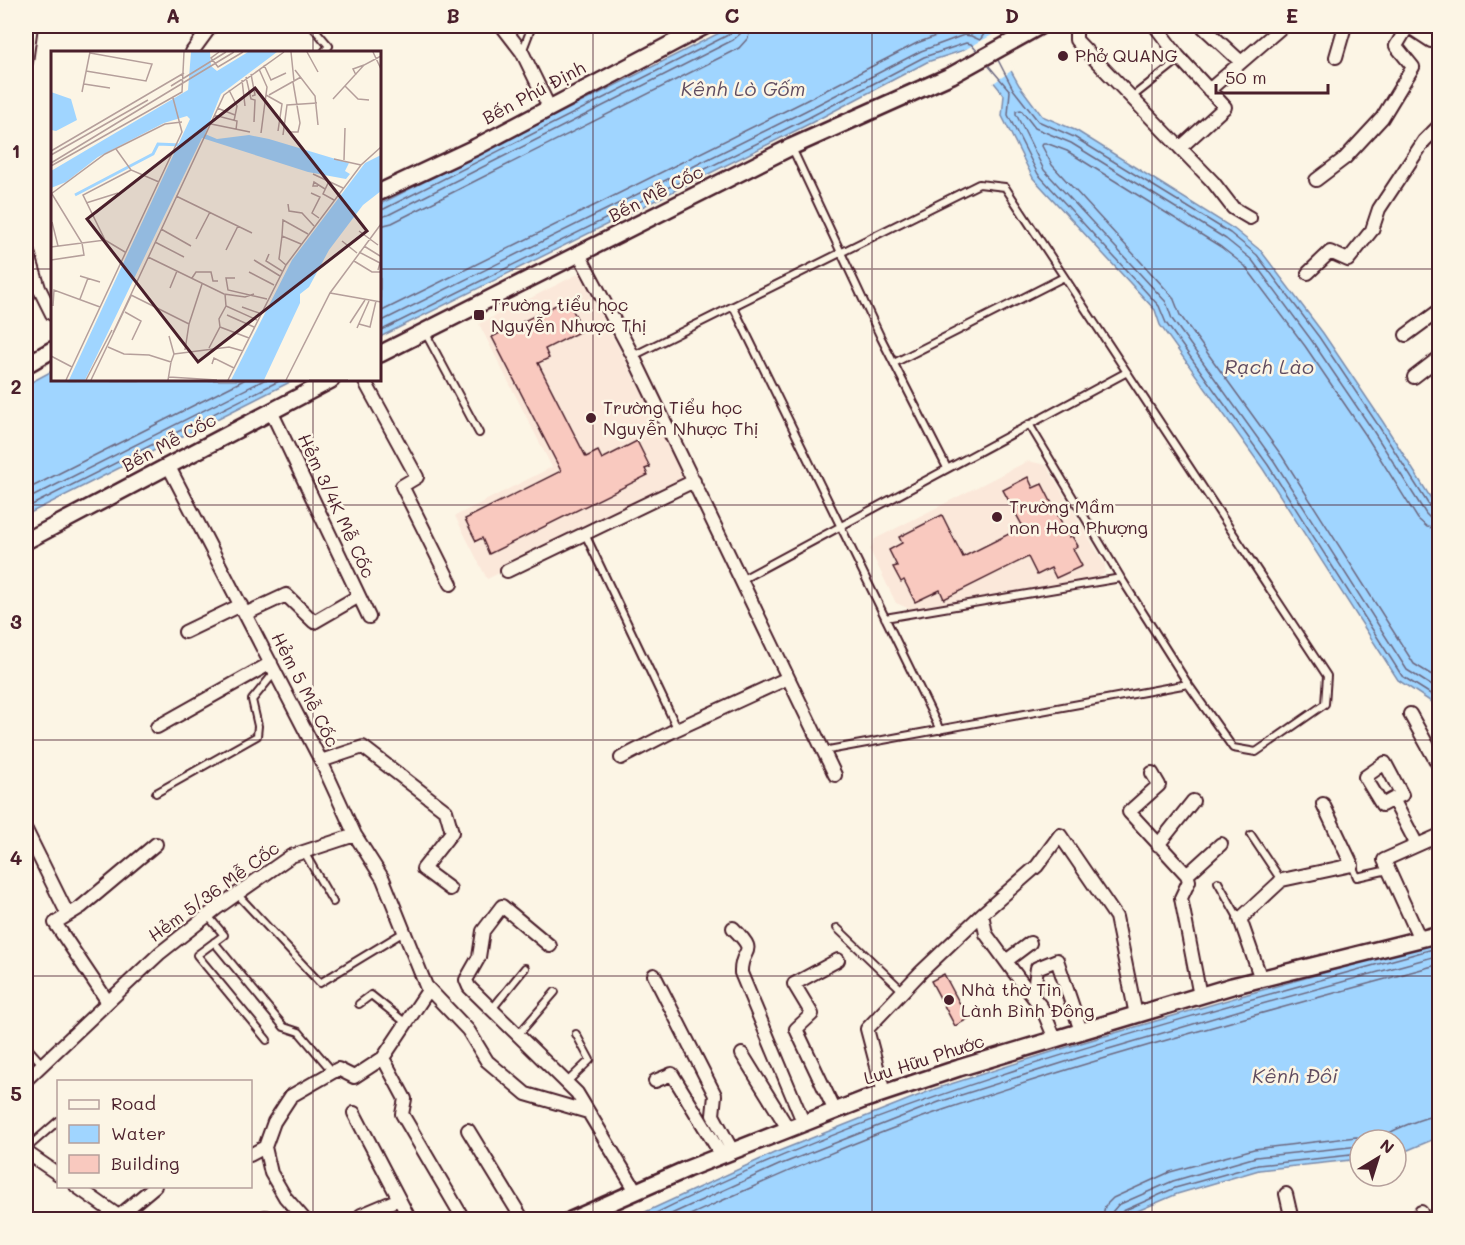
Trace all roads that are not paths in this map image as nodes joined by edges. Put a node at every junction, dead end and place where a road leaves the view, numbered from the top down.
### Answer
1 (30, 26) edge
2 (211, 26) edge
3 (312, 26) edge
4 (502, 26) edge
5 (532, 26) edge
6 (705, 26) edge
7 (1040, 26) edge
8 (1076, 26) edge
9 (1155, 26) edge
10 (1202, 26) edge
11 (1283, 26) edge
12 (1345, 26) edge
13 (1391, 26) edge
14 (1407, 28) edge
15 (1440, 28) edge
16 (193, 51) edge
17 (325, 51) edge
18 (522, 52) junction
19 (1336, 57) dead end
20 (1180, 58) junction
21 (1241, 62) junction
22 (26, 63) edge
23 (1209, 90) junction
24 (1131, 98) junction
25 (549, 107) junction
26 (1440, 125) edge
27 (791, 147) junction
28 (1180, 148) junction
29 (1316, 180) dead end
30 (381, 192) edge
31 (1250, 218) dead end
32 (26, 246) edge
33 (841, 253) junction
34 (579, 254) junction
35 (1308, 273) dead end
36 (1064, 277) junction
37 (39, 288) junction
38 (26, 293) edge
39 (733, 306) junction
40 (1440, 310) edge
41 (51, 312) edge
42 (425, 332) junction
43 (1406, 335) dead end
44 (51, 351) edge
45 (381, 354) edge
46 (633, 356) junction
47 (1440, 357) edge
48 (894, 363) junction
49 (26, 365) edge
50 (1127, 372) junction
51 (1414, 376) dead end
52 (329, 381) edge
53 (365, 381) edge
54 (271, 411) junction
55 (1029, 424) junction
56 (479, 433) dead end
57 (168, 465) junction
58 (947, 468) junction
59 (694, 481) junction
60 (841, 526) junction
61 (585, 534) junction
62 (26, 541) edge
63 (507, 571) dead end
64 (1121, 578) junction
65 (741, 580) junction
66 (450, 584) dead end
67 (359, 596) junction
68 (243, 609) junction
69 (369, 617) dead end
70 (885, 618) junction
71 (185, 632) dead end
72 (273, 668) junction
73 (788, 678) junction
74 (1188, 684) junction
75 (1410, 714) dead end
76 (157, 727) dead end
77 (677, 729) junction
78 (940, 730) junction
79 (823, 751) junction
80 (621, 758) dead end
81 (321, 760) junction
82 (1440, 768) edge
83 (1152, 773) dead end
84 (835, 775) dead end
85 (156, 793) dead end
86 (1393, 799) dead end
87 (1193, 801) dead end
88 (1323, 804) dead end
89 (26, 830) edge
90 (355, 835) junction
91 (1251, 835) dead end
92 (1440, 835) edge
93 (156, 844) dead end
94 (1221, 844) dead end
95 (1158, 845) junction
96 (1417, 845) junction
97 (304, 852) junction
98 (1352, 865) junction
99 (1389, 870) junction
100 (1186, 876) junction
101 (1282, 880) junction
102 (1218, 882) dead end
103 (450, 889) dead end
104 (237, 894) junction
105 (333, 902) dead end
106 (982, 914) junction
107 (68, 915) junction
108 (207, 915) junction
109 (1240, 919) junction
110 (733, 928) dead end
111 (837, 928) dead end
112 (404, 932) junction
113 (1440, 934) edge
114 (1420, 939) junction
115 (214, 942) junction
116 (1030, 943) dead end
117 (550, 946) dead end
118 (838, 960) dead end
119 (1006, 961) junction
120 (525, 968) dead end
121 (654, 975) dead end
122 (1262, 979) junction
123 (429, 990) junction
124 (903, 991) junction
125 (555, 992) dead end
126 (1200, 996) junction
127 (1033, 997) junction
128 (108, 1002) junction
129 (359, 1004) dead end
130 (492, 1010) junction
131 (1136, 1015) junction
132 (406, 1024) junction
133 (1081, 1031) junction
134 (576, 1034) dead end
135 (518, 1035) junction
136 (1054, 1039) junction
137 (267, 1040) dead end
138 (26, 1046) edge
139 (742, 1054) dead end
140 (383, 1058) junction
141 (42, 1064) junction
142 (333, 1072) junction
143 (26, 1080) edge
144 (655, 1081) dead end
145 (567, 1082) junction
146 (884, 1093) junction
147 (835, 1111) junction
148 (588, 1112) junction
149 (354, 1113) dead end
150 (57, 1122) edge
151 (804, 1124) junction
152 (468, 1130) dead end
153 (789, 1130) junction
154 (265, 1147) junction
155 (26, 1150) edge
156 (252, 1154) edge
157 (727, 1154) junction
158 (57, 1173) edge
159 (79, 1188) edge
160 (154, 1188) edge
161 (636, 1191) junction
162 (1286, 1194) dead end
163 (399, 1199) junction
164 (361, 1215) dead end
165 (121, 1218) edge
166 (305, 1220) edge
167 (410, 1220) edge
168 (464, 1220) edge
169 (523, 1220) edge
170 (571, 1220) edge
171 (1292, 1220) edge

1 - 22 street
2 - 16 street
3 - 17 lane
4 - 18 street
5 - 18 lane
6 - 25 street, Bến Phú Định
7 - 27 street, Bến Mễ Cốc
8 - 24 street
9 - 20 street
10 - 21 street
11 - 21 street
12 - 19 street
13 - 14 lane
14 - 15 street
14 - 29 street
18 - 25 street
20 - 23 street
20 - 24 lane
21 - 23 street
23 - 28 street
24 - 28 street
25 - 30 street, Bến Phú Định
26 - 35 street
27 - 33 lane
27 - 34 street, Bến Mễ Cốc
28 - 31 street
32 - 37 street
33 - 36 lane
33 - 39 lane
33 - 48 lane
34 - 42 street, Bến Mễ Cốc
34 - 46 street
36 - 48 lane
36 - 50 lane
37 - 38 lane
37 - 41 street
39 - 46 lane
39 - 60 lane
40 - 43 street
42 - 45 street, Bến Mễ Cốc
42 - 56 lane
44 - 49 street
46 - 59 street
47 - 51 street
48 - 58 lane
50 - 55 lane
50 - 74 lane
52 - 54 street, Bến Mễ Cốc
53 - 66 street
54 - 57 street, Bến Mễ Cốc
54 - 67 street, Hẻm 3/4K Mễ Cốc
55 - 58 lane
55 - 64 lane
57 - 62 street, Bến Mễ Cốc
57 - 68 street, Hẻm 5 Mễ Cốc
58 - 60 lane
59 - 61 street
59 - 65 street
60 - 65 lane
60 - 70 lane
61 - 63 street
61 - 77 lane
64 - 70 lane
64 - 74 lane
65 - 73 street
67 - 68 street
67 - 69 street, Hẻm 3/4K Mễ Cốc
68 - 71 street
68 - 72 street, Hẻm 5 Mễ Cốc
70 - 78 lane
72 - 76 street
72 - 81 street, Hẻm 5 Mễ Cốc
72 - 85 lane
73 - 77 street
73 - 79 street
74 - 78 lane
75 - 82 street
77 - 80 street
78 - 79 lane
79 - 84 street
81 - 90 street, Hẻm 5 Mễ Cốc
81 - 103 street
83 - 95 street
86 - 96 street
87 - 95 street
88 - 98 street
89 - 107 street
90 - 97 street, Hẻm 5/36 Mễ Cốc
90 - 112 street, Hẻm 5 Mễ Cốc
91 - 101 lane
92 - 96 street
93 - 107 street
94 - 100 street
95 - 100 street
96 - 99 street
97 - 104 street, Hẻm 5/36 Mễ Cốc
97 - 105 lane
98 - 99 lane
98 - 101 street
99 - 114 street
100 - 126 street
101 - 109 street
102 - 109 lane
104 - 108 street, Hẻm 5/36 Mễ Cốc
104 - 112 lane
106 - 119 street
106 - 124 street
106 - 131 street
107 - 128 street
108 - 115 lane
108 - 128 street, Hẻm 5/36 Mễ Cốc
109 - 122 street
110 - 151 street
111 - 124 lane
112 - 123 street, Hẻm 5 Mễ Cốc
113 - 114 street, Lưu Hữu Phước
114 - 122 street, Lưu Hữu Phước
115 - 137 lane
115 - 142 lane
116 - 119 street
117 - 130 street
118 - 147 street
119 - 127 street
120 - 130 lane
121 - 157 street
122 - 126 street, Lưu Hữu Phước
123 - 132 street
123 - 148 street, Hẻm 5 Mễ Cốc
124 - 146 street
125 - 135 lane
126 - 131 street, Lưu Hữu Phước
127 - 133 street
127 - 136 street
128 - 141 street, Hẻm 5/36 Mễ Cốc
129 - 132 lane
130 - 135 street
131 - 133 street, Lưu Hữu Phước
132 - 140 street
133 - 136 street, Lưu Hữu Phước
134 - 145 lane
135 - 145 street
136 - 146 street, Lưu Hữu Phước
138 - 141 lane
139 - 153 street
140 - 142 street
140 - 168 street
141 - 143 street, Hẻm 5/36 Mễ Cốc
142 - 154 street
144 - 157 street
145 - 148 street
146 - 147 street, Lưu Hữu Phước
147 - 151 street, Lưu Hữu Phước
148 - 161 street
149 - 163 street
150 - 155 lane
151 - 153 street, Lưu Hữu Phước
152 - 169 street
153 - 157 street, Lưu Hữu Phước
154 - 156 street
154 - 166 street
155 - 158 street
157 - 161 street, Lưu Hữu Phước
159 - 165 street
160 - 165 street
161 - 170 street, Lưu Hữu Phước
162 - 171 street
163 - 164 street
163 - 167 street

